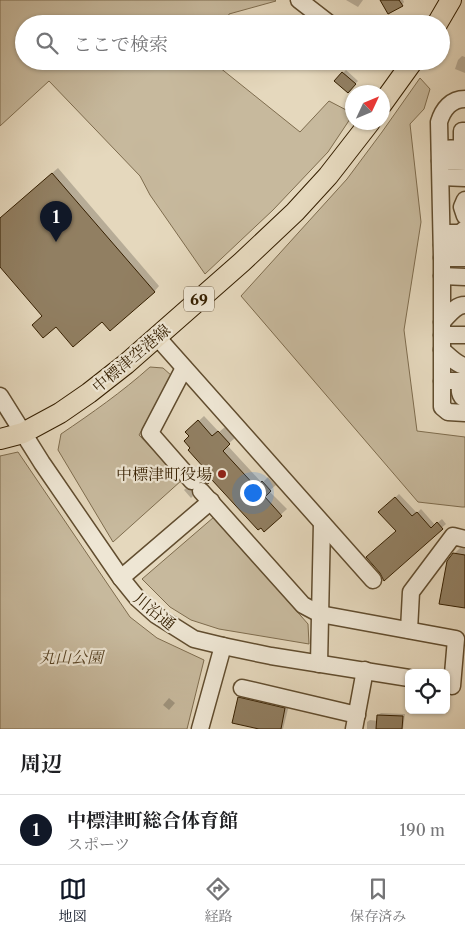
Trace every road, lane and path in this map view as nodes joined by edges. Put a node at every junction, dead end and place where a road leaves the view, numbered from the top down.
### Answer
1 (299, 0) edge
2 (451, 0) edge
3 (318, 15) edge
4 (442, 15) edge
5 (404, 70) edge
6 (390, 91) edge
7 (465, 99) edge
8 (462, 125) edge
9 (364, 130) edge
10 (440, 162) junction
11 (465, 162) edge
12 (465, 178) edge
13 (465, 200) edge
14 (465, 216) edge
15 (465, 228) edge
16 (442, 245) junction
17 (465, 245) edge
18 (465, 258) edge
19 (442, 276) junction
20 (465, 277) edge
21 (465, 305) edge
22 (465, 335) edge
23 (442, 336) junction
24 (157, 337) junction
25 (184, 368) junction
26 (463, 376) edge
27 (442, 381) junction
28 (0, 396) edge
29 (465, 399) edge
30 (465, 413) edge
31 (23, 433) junction
32 (0, 439) edge
33 (201, 491) junction
34 (322, 522) junction
35 (465, 539) edge
36 (120, 578) junction
37 (373, 580) dead end
38 (320, 614) junction
39 (410, 630) junction
40 (461, 640) edge
41 (223, 646) junction
42 (320, 664) junction
43 (366, 670) junction
44 (405, 677) edge
45 (454, 686) edge
46 (242, 688) dead end
47 (356, 722) edge
48 (200, 729) edge

1 - 3 street
2 - 4 main road
5 - 6 main road
7 - 10 street
8 - 10 street
9 - 24 main road, 中標津空港線 / 69
10 - 11 street
10 - 12 street
10 - 16 street
13 - 14 street
15 - 16 street
16 - 17 street
16 - 18 street
16 - 19 street
19 - 20 street
19 - 23 street
21 - 23 street
22 - 23 street
23 - 26 street
23 - 27 street
24 - 25 street
24 - 31 main road, 中標津空港線 / 69
25 - 33 street
25 - 34 street
26 - 27 street
26 - 29 street
27 - 30 street
28 - 31 street, 川沿通
31 - 32 main road, 中標津空港線 / 69
31 - 36 street, 川沿通
33 - 36 street
33 - 38 street
34 - 37 street
34 - 38 street
35 - 39 street
36 - 41 street, 川沿通
38 - 39 street
38 - 42 street
39 - 40 street
40 - 45 street
41 - 42 street, 川沿通
41 - 48 street
42 - 43 street, 川沿通
43 - 44 street, 川沿通
43 - 47 street
46 - 47 street

